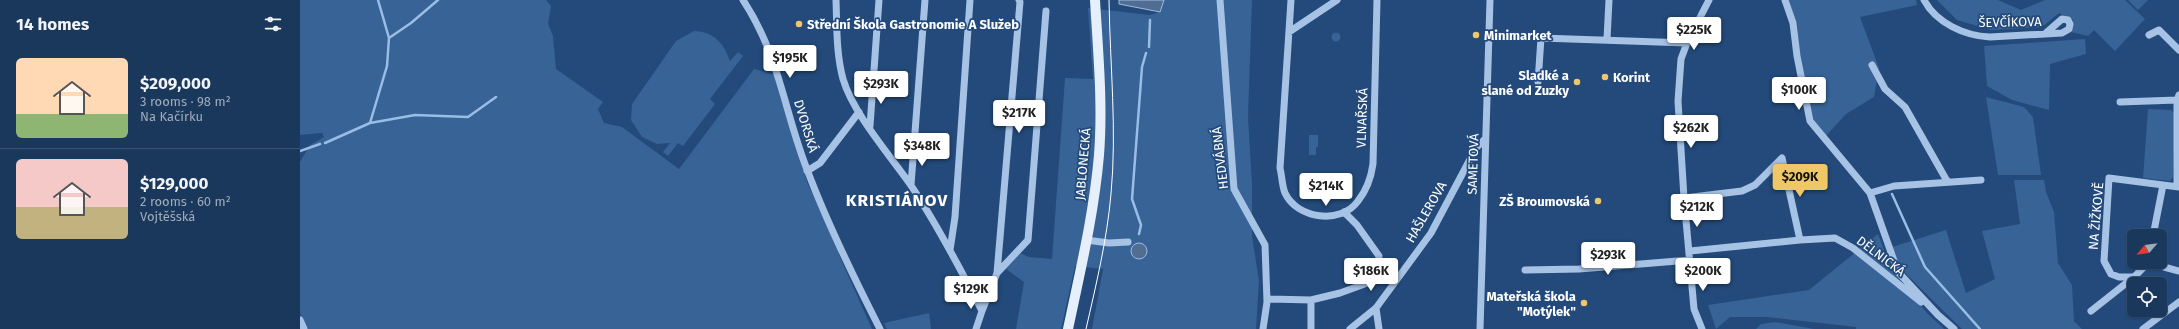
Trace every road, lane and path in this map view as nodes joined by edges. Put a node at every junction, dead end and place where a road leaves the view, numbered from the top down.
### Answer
1 (743, 0) edge
2 (836, 0) edge
3 (880, 0) edge
4 (925, 0) edge
5 (970, 0) edge
6 (1019, 0) edge
7 (1095, 0) edge
8 (1220, 0) edge
9 (1291, 0) edge
10 (1337, 0) edge
11 (1377, 0) edge
12 (1490, 0) edge
13 (1610, 0) edge
14 (1709, 0) edge
15 (1785, 0) edge
16 (1924, 0) edge
17 (1046, 11) dead end
18 (1289, 32) junction
19 (2046, 33) junction
20 (2149, 35) dead end
21 (1606, 39) junction
22 (1687, 43) junction
23 (2179, 50) edge
24 (1872, 65) dead end
25 (1538, 82) dead end
26 (2178, 98) edge
27 (2120, 102) dead end
28 (859, 112) junction
29 (870, 126) junction
30 (1485, 139) junction
31 (807, 171) junction
32 (1981, 180) dead end
33 (1947, 181) junction
34 (911, 185) junction
35 (2163, 185) junction
36 (2178, 186) edge
37 (1870, 193) junction
38 (1684, 198) junction
39 (1344, 212) junction
40 (2155, 229) edge
41 (1086, 240) junction
42 (1800, 240) junction
43 (1128, 242) dead end
44 (950, 250) junction
45 (1690, 251) junction
46 (1690, 260) junction
47 (2167, 268) edge
48 (2142, 269) edge
49 (1525, 270) dead end
50 (2179, 271) edge
51 (997, 273) junction
52 (2135, 277) edge
53 (2127, 278) edge
54 (2127, 284) edge
55 (1267, 298) junction
56 (1311, 300) junction
57 (2179, 302) edge
58 (1376, 308) junction
59 (982, 311) junction
60 (2092, 311) dead end
61 (1938, 315) junction
62 (300, 320) edge
63 (304, 329) edge
64 (880, 329) edge
65 (976, 329) edge
66 (1068, 329) edge
67 (1263, 329) edge
68 (1312, 329) edge
69 (1350, 329) edge
70 (1379, 329) edge
71 (1480, 329) edge
72 (1702, 329) edge
73 (1954, 329) edge
74 (2143, 329) edge

1 - 31 street, DVORSKÁ
2 - 28 street
3 - 29 street
4 - 34 street
5 - 44 street
6 - 51 street
7 - 41 main road, JABLONECKÁ
8 - 55 street, HEDVÁBNÁ
9 - 18 street, VLNAŘSKÁ
10 - 18 street
11 - 39 street, VLNAŘSKÁ
12 - 30 street, SAMETOVÁ
13 - 21 street
14 - 22 street
15 - 37 street
16 - 19 street, ŠEVČÍKOVA
17 - 51 street
18 - 39 street, VLNAŘSKÁ
19 - 19 street, ŠEVČÍKOVA
20 - 23 street
21 - 22 street
21 - 25 street
22 - 38 street
24 - 33 street
26 - 27 street
26 - 36 street
28 - 29 street
28 - 31 street, DVORSKÁ
29 - 34 street
30 - 58 street, HAŠLEROVA
30 - 71 street, SAMETOVÁ
31 - 64 street, DVORSKÁ
32 - 33 street
33 - 37 street
34 - 44 street
35 - 36 street, NA ŽIŽKOVĚ
35 - 40 street
35 - 53 street, NA ŽIŽKOVĚ
37 - 61 street
38 - 42 street
38 - 45 street
39 - 56 street
41 - 43 street
41 - 66 main road, JABLONECKÁ
42 - 45 street, DĚLNICKÁ
42 - 61 street, DĚLNICKÁ
44 - 59 street
45 - 46 street
46 - 49 street
46 - 72 street
47 - 50 street
48 - 52 street
51 - 59 street
54 - 60 street
55 - 56 street
55 - 67 street, HEDVÁBNÁ
56 - 68 street
57 - 74 street
58 - 69 street, HAŠLEROVA
58 - 70 street
59 - 65 street
61 - 73 street
62 - 63 street

